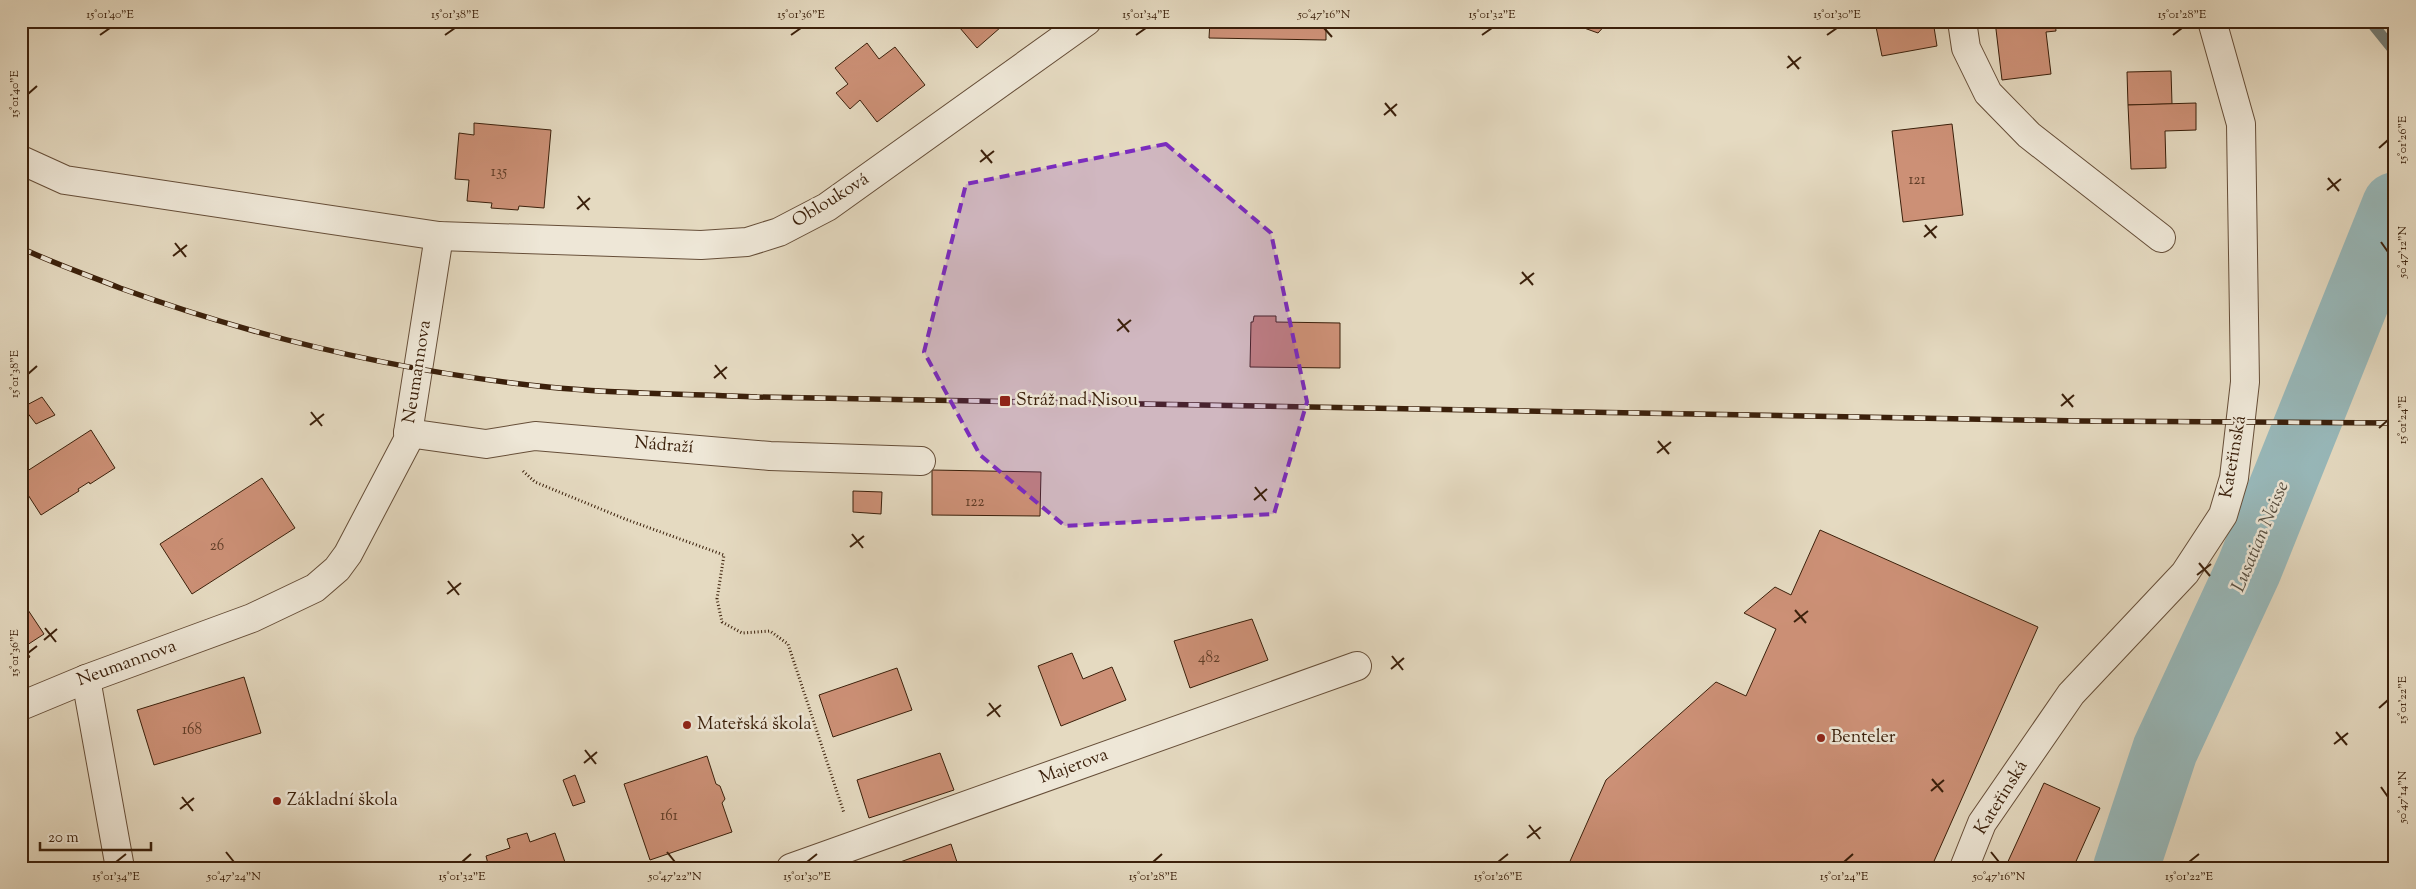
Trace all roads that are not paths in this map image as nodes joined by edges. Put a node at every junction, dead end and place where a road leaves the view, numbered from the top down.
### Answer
1 (1087, 21) edge
2 (1962, 21) edge
3 (2212, 21) edge
4 (21, 160) edge
5 (439, 236) junction
6 (2161, 238) dead end
7 (408, 433) junction
8 (921, 461) dead end
9 (1358, 666) dead end
10 (86, 679) junction
11 (21, 706) edge
12 (120, 868) edge
13 (791, 868) edge
14 (1964, 868) edge

1 - 5 street, Oblouková
2 - 6 street
3 - 14 street, Kateřinská
4 - 5 street
5 - 7 street, Neumannova
7 - 8 street, Nádraží
7 - 10 street, Neumannova
9 - 13 street, Majerova
10 - 11 street, Neumannova
10 - 12 street

